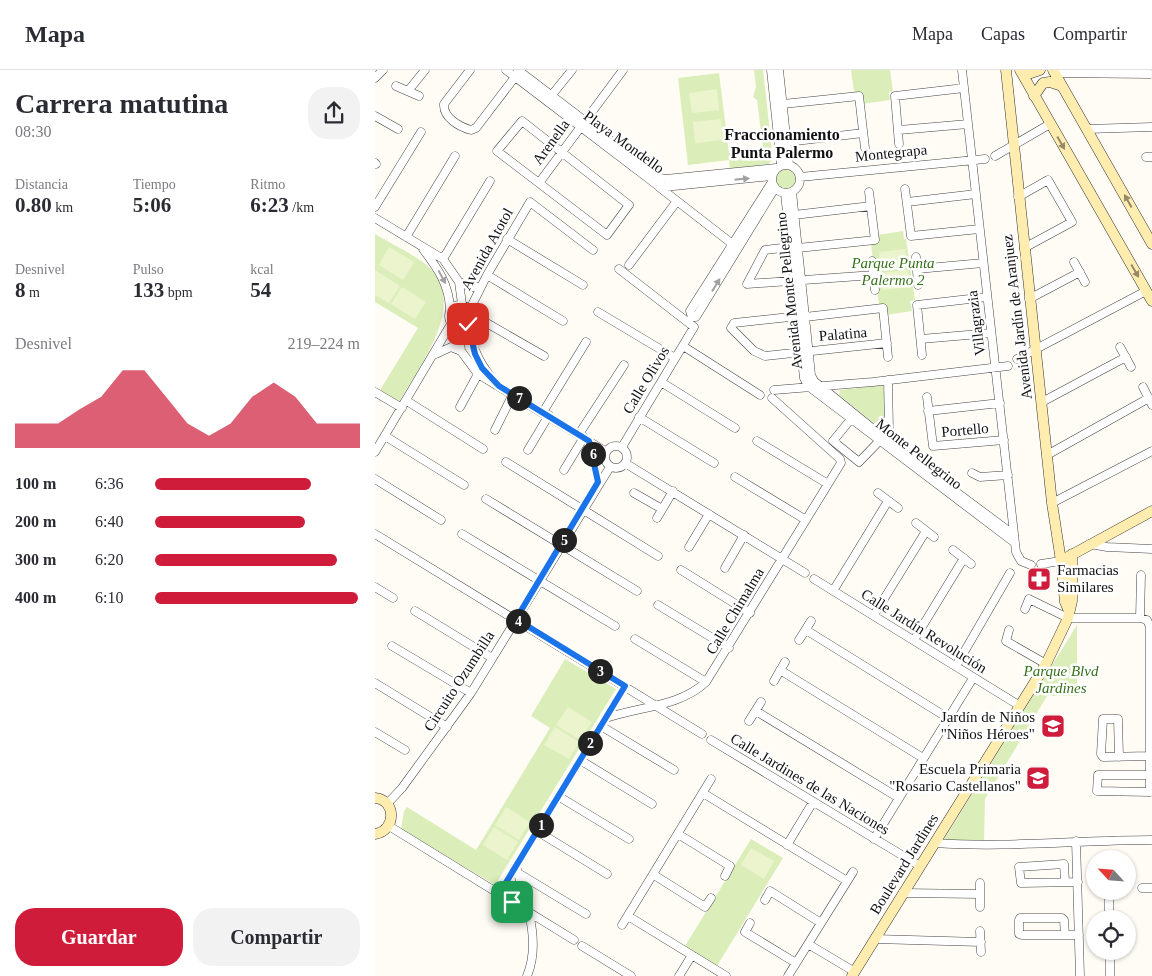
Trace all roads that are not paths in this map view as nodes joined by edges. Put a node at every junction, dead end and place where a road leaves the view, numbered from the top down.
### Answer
1 (383, 70) edge
2 (425, 70) edge
3 (469, 70) edge
4 (506, 70) edge
5 (572, 70) edge
6 (623, 70) edge
7 (771, 70) edge
8 (779, 70) edge
9 (962, 70) edge
10 (1006, 70) edge
11 (1041, 70) edge
12 (1021, 71) edge
13 (520, 72) edge
14 (1054, 72) edge
15 (1150, 74) dead end
16 (375, 78) edge
17 (396, 86) dead end
18 (1062, 86) junction
19 (964, 88) junction
20 (408, 92) junction
21 (419, 96) dead end
22 (551, 96) junction
23 (1035, 96) junction
24 (783, 104) junction
25 (375, 116) edge
26 (581, 124) junction
27 (968, 124) junction
28 (1050, 124) junction
29 (1152, 128) edge
30 (398, 129) dead end
31 (1087, 129) junction
32 (899, 130) junction
33 (421, 132) dead end
34 (863, 133) junction
35 (787, 142) junction
36 (899, 144) dead end
37 (1013, 145) junction
38 (865, 148) dead end
39 (562, 152) junction
40 (455, 156) dead end
41 (995, 156) dead end
42 (971, 158) junction
43 (985, 159) dead end
44 (782, 166) junction
45 (800, 177) junction
46 (707, 179) junction
47 (490, 181) dead end
48 (773, 182) junction
49 (539, 183) junction
50 (657, 185) junction
51 (905, 189) dead end
52 (869, 192) dead end
53 (788, 193) junction
54 (976, 194) junction
55 (1019, 197) junction
56 (677, 201) junction
57 (907, 202) junction
58 (871, 206) junction
59 (375, 207) edge
60 (795, 214) junction
61 (375, 218) edge
62 (979, 229) junction
63 (406, 237) junction
64 (507, 239) junction
65 (1152, 244) edge
66 (735, 246) junction
67 (794, 247) junction
68 (1024, 248) junction
69 (423, 249) junction
70 (593, 250) dead end
71 (916, 257) dead end
72 (443, 259) junction
73 (872, 262) dead end
74 (1074, 262) dead end
75 (983, 263) junction
76 (629, 265) dead end
77 (619, 269) dead end
78 (917, 269) junction
79 (1080, 272) junction
80 (874, 275) junction
81 (487, 276) junction
82 (798, 281) junction
83 (459, 282) junction
84 (1085, 282) dead end
85 (583, 285) dead end
86 (919, 285) dead end
87 (481, 287) junction
88 (875, 290) dead end
89 (1146, 291) junction
90 (987, 297) junction
91 (1029, 299) junction
92 (1152, 301) edge
93 (462, 304) junction
94 (450, 310) junction
95 (470, 310) junction
96 (598, 312) dead end
97 (802, 316) junction
98 (470, 321) junction
99 (563, 321) dead end
100 (455, 325) junction
101 (991, 333) junction
102 (921, 340) junction
103 (586, 342) dead end
104 (887, 343) junction
105 (683, 346) junction
106 (1120, 347) dead end
107 (1036, 350) junction
108 (461, 351) junction
109 (805, 351) junction
110 (434, 355) junction
111 (922, 355) dead end
112 (544, 356) dead end
113 (1126, 357) junction
114 (675, 358) junction
115 (888, 358) dead end
116 (1017, 359) dead end
117 (624, 365) dead end
118 (1007, 366) dead end
119 (995, 367) junction
120 (1131, 367) dead end
121 (478, 374) junction
122 (888, 380) junction
123 (661, 382) junction
124 (817, 385) junction
125 (499, 386) junction
126 (808, 386) junction
127 (1143, 387) dead end
128 (375, 392) edge
129 (513, 394) junction
130 (760, 394) dead end
131 (927, 397) dead end
132 (1150, 401) edge
133 (1042, 402) junction
134 (1000, 403) junction
135 (404, 404) junction
136 (460, 406) dead end
137 (929, 411) junction
138 (546, 413) junction
139 (639, 417) junction
140 (851, 419) junction
141 (735, 428) dead end
142 (495, 430) dead end
143 (385, 436) junction
144 (584, 438) junction
145 (881, 439) junction
146 (1004, 440) junction
147 (757, 442) dead end
148 (622, 447) junction
149 (376, 448) edge
150 (483, 449) dead end
151 (528, 450) dead end
152 (605, 451) junction
153 (1152, 451) edge
154 (1047, 455) junction
155 (506, 462) dead end
156 (714, 463) dead end
157 (625, 464) junction
158 (610, 467) junction
159 (564, 470) dead end
160 (972, 473) dead end
161 (1008, 475) junction
162 (735, 477) dead end
163 (375, 479) edge
164 (598, 482) junction
165 (828, 484) junction
166 (464, 485) dead end
167 (673, 491) junction
168 (634, 493) dead end
169 (878, 493) dead end
170 (486, 499) dead end
171 (888, 500) junction
172 (1052, 504) junction
173 (898, 508) dead end
174 (583, 509) junction
175 (662, 509) junction
176 (1152, 510) edge
177 (709, 514) junction
178 (657, 518) dead end
179 (441, 520) dead end
180 (806, 520) junction
181 (916, 523) dead end
182 (926, 531) junction
183 (375, 534) edge
184 (463, 534) dead end
185 (744, 535) junction
186 (934, 537) dead end
187 (1014, 539) junction
188 (1090, 544) junction
189 (561, 545) junction
190 (689, 547) dead end
191 (1152, 549) edge
192 (953, 550) dead end
193 (1072, 554) junction
194 (658, 556) dead end
195 (964, 558) junction
196 (782, 559) junction
197 (1061, 561) junction
198 (971, 564) dead end
199 (1041, 564) dead end
200 (1031, 565) dead end
201 (725, 568) dead end
202 (681, 570) dead end
203 (805, 573) dead end
204 (1010, 573) dead end
205 (1141, 575) dead end
206 (814, 579) dead end
207 (540, 580) junction
208 (375, 587) edge
209 (833, 590) junction
210 (637, 591) dead end
211 (393, 598) dead end
212 (658, 605) dead end
213 (1025, 609) dead end
214 (415, 611) dead end
215 (750, 613) junction
216 (1068, 614) junction
217 (874, 615) junction
218 (1140, 618) junction
219 (516, 619) junction
220 (811, 621) dead end
221 (615, 626) dead end
222 (805, 630) junction
223 (1009, 630) dead end
224 (635, 639) dead end
225 (799, 640) dead end
226 (915, 640) junction
227 (392, 646) dead end
228 (729, 648) junction
229 (492, 658) junction
230 (785, 662) dead end
231 (1046, 664) junction
232 (955, 666) junction
233 (780, 670) junction
234 (973, 678) junction
235 (774, 681) dead end
236 (706, 682) junction
237 (375, 684) edge
238 (625, 686) junction
239 (471, 693) junction
240 (761, 702) dead end
241 (653, 705) junction
242 (1020, 706) junction
243 (756, 711) junction
244 (606, 718) junction
245 (948, 718) junction
246 (749, 721) dead end
247 (601, 726) junction
248 (447, 728) junction
249 (375, 732) edge
250 (702, 734) dead end
251 (711, 740) dead end
252 (405, 750) dead end
253 (1150, 756) junction
254 (1119, 757) junction
255 (923, 758) junction
256 (580, 760) junction
257 (674, 770) dead end
258 (1150, 775) junction
259 (711, 779) dead end
260 (703, 793) junction
261 (558, 796) junction
262 (375, 798) edge
263 (899, 798) junction
264 (813, 802) junction
265 (387, 804) junction
266 (651, 804) dead end
267 (389, 826) junction
268 (537, 831) junction
269 (375, 834) edge
270 (678, 834) junction
271 (629, 839) dead end
272 (873, 839) junction
273 (1152, 840) edge
274 (1076, 841) junction
275 (935, 843) junction
276 (787, 844) junction
277 (920, 866) junction
278 (517, 869) junction
279 (853, 872) dead end
280 (607, 874) dead end
281 (654, 875) junction
282 (725, 876) dead end
283 (847, 881) junction
284 (1065, 882) junction
285 (1078, 882) junction
286 (980, 883) dead end
287 (1142, 888) dead end
288 (1152, 888) edge
289 (903, 893) junction
290 (499, 894) junction
291 (980, 894) junction
292 (711, 898) dead end
293 (765, 900) dead end
294 (980, 907) dead end
295 (528, 912) junction
296 (586, 914) dead end
297 (628, 916) junction
298 (750, 923) dead end
299 (821, 923) junction
300 (622, 925) dead end
301 (981, 931) dead end
302 (1065, 935) junction
303 (1079, 935) junction
304 (875, 939) junction
305 (573, 940) dead end
306 (981, 942) junction
307 (808, 944) junction
308 (583, 946) dead end
309 (981, 952) dead end
310 (692, 955) junction
311 (1110, 960) edge
312 (796, 964) junction
313 (853, 974) edge
314 (527, 976) edge
315 (631, 976) edge
316 (679, 976) edge
317 (726, 976) edge
318 (788, 976) edge
319 (1080, 976) edge
320 (1110, 976) edge

1 - 16 street
2 - 20 street
3 - 13 street
4 - 13 street, Playa Mondello
5 - 22 street
6 - 26 street, Arenella
7 - 44 street
8 - 24 street
9 - 19 street, Villagrazia
10 - 37 street, Avenida Jardín de Aranjuez
11 - 12 street
12 - 23 street
13 - 22 street, Playa Mondello
13 - 26 street, Playa Mondello
14 - 15 street
14 - 18 street
17 - 20 street
18 - 23 street
18 - 31 street
19 - 27 street, Villagrazia
19 - 32 street
20 - 21 street
22 - 26 street, Playa Mondello
23 - 28 street
24 - 34 street
24 - 35 street
25 - 30 street
26 - 39 street, Arenella
26 - 46 street, Playa Mondello
26 - 50 street, Playa Mondello
27 - 32 street
27 - 42 street, Villagrazia
28 - 37 street
28 -> 89 street
29 - 31 street
65 -> 31 street
32 - 36 street
33 - 59 street
34 - 35 street
34 - 38 street
35 - 44 street
37 - 41 street
37 - 55 street, Avenida Jardín de Aranjuez
39 - 49 street, Arenella
39 - 49 street
39 - 49 street
40 - 63 street
42 - 43 street, Montegrapa
42 - 45 street, Montegrapa
42 - 54 street, Villagrazia
44 - 45 street
44 - 46 street, Playa Mondello
44 - 48 street
45 - 53 street
46 -> 48 street, Playa Mondello
46 - 50 street, Playa Mondello
47 - 72 street
48 - 53 street
48 - 66 street
50 - 56 street
51 - 57 street
52 - 58 street
53 - 60 street, Avenida Monte Pellegrino
53 - 67 street, Avenida Monte Pellegrino
54 - 57 street
54 - 62 street, Villagrazia
55 - 68 street, Avenida Jardín de Aranjuez
55 - 68 street
56 - 66 street
56 - 76 street
57 - 62 street
58 - 60 street
58 - 67 street
60 - 67 street, Avenida Monte Pellegrino
61 - 63 street
62 - 75 street, Villagrazia
63 - 69 street
64 - 70 street, Avenida Atotol
64 - 81 street, Avenida Atotol
64 - 85 street
66 -> 66 street
67 - 82 street, Avenida Monte Pellegrino
67 - 82 street
68 - 91 street, Avenida Jardín de Aranjuez
69 - 72 street
69 -> 94 street
71 - 78 street
72 - 83 street
73 - 80 street
74 - 79 street
75 - 78 street
75 - 90 street, Villagrazia
77 - 105 street, Calle Olivos
78 - 86 street
79 - 84 street
79 - 91 street
80 - 82 street
80 - 88 street
81 - 87 street, Avenida Atotol
81 - 99 street
82 - 97 street, Avenida Monte Pellegrino
83 - 87 street
83 - 93 street
87 - 95 street, Avenida Atotol
89 - 92 street
89 - 107 street
90 - 101 street, Villagrazia
90 - 102 street
91 - 107 street, Avenida Jardín de Aranjuez
93 - 94 street
93 - 95 street
94 - 100 street
95 - 98 street
96 - 114 street
97 - 104 street, Palatina
97 - 109 street, Avenida Monte Pellegrino
97 - 109 street, Palatina
98 - 100 street
98 - 112 street
98 - 125 street
100 - 108 street
100 - 110 street
101 - 102 street
101 - 119 street, Villagrazia
102 - 111 street
103 - 138 street
104 - 109 street, Palatina
104 - 115 street, Palatina
105 - 114 street, Calle Olivos
105 - 130 street
106 - 113 street
107 - 116 street
107 - 133 street, Avenida Jardín de Aranjuez
108 - 110 street
108 - 121 street
109 - 124 street, Avenida Monte Pellegrino
109 - 126 street, Avenida Monte Pellegrino
110 - 135 street
113 - 120 street
113 - 133 street
114 - 123 street, Calle Olivos
117 - 144 street
118 - 119 street
119 - 122 street
119 - 134 street, Villagrazia
121 - 125 street
121 - 136 street
122 - 124 street
122 - 145 street
123 - 139 street, Calle Olivos
123 - 141 street
124 - 126 street
124 - 145 street, Monte Pellegrino
125 - 129 street
126 - 140 street, Monte Pellegrino
126 - 165 street, Calle Chimalma
127 - 132 street
128 - 135 street
129 - 138 street
129 - 142 street
131 - 137 street, Portello
132 - 154 street
133 - 154 street, Avenida Jardín de Aranjuez
134 - 137 street, Portello
134 - 146 street, Villagrazia
135 - 143 street
135 - 150 street
137 - 146 street, Portello
138 - 144 street
138 - 151 street
139 - 148 street, Calle Olivos
139 - 156 street
140 - 145 street, Monte Pellegrino
140 - 145 street
143 - 149 street
143 - 166 street
144 - 152 street
144 - 159 street
144 - 164 street
145 - 187 street, Monte Pellegrino
146 - 161 street, Villagrazia
147 - 165 street
148 - 152 street
148 - 157 street
152 - 158 street
153 - 172 street
154 - 172 street, Avenida Jardín de Aranjuez
155 - 174 street
157 - 158 street
157 - 167 street
158 - 164 street, Circuito Ozumbilla
160 - 161 street
161 - 187 street, Villagrazia
162 - 180 street
163 - 179 street
164 - 174 street, Circuito Ozumbilla
165 - 180 street, Calle Chimalma
167 - 175 street
167 - 177 street
168 - 175 street
169 - 171 street
170 - 189 street
171 - 173 street
171 - 209 street
172 - 197 street, Avenida Jardín de Aranjuez
174 - 189 street, Circuito Ozumbilla
174 - 194 street
175 - 178 street
176 - 188 street
177 - 185 street
177 - 190 street
180 - 196 street, Calle Chimalma
181 - 182 street
182 - 186 street
182 - 217 street
183 - 219 street
184 - 207 street
185 - 196 street
185 - 201 street
187 - 200 street, Villagrazia
188 - 191 street
188 - 193 street
189 - 207 street, Circuito Ozumbilla
189 - 210 street
192 - 195 street
193 - 197 street
193 - 216 street, Boulevard Jardines
195 - 198 street
195 - 226 street
196 - 203 street
196 - 215 street, Calle Chimalma
197 - 199 street
197 - 216 street, Avenida Jardín de Aranjuez
202 - 215 street
204 - 232 street
205 - 218 street
206 - 209 street, Calle Jardín Revolución
207 - 219 street, Circuito Ozumbilla
207 - 221 street
208 - 211 street
209 - 217 street, Calle Jardín Revolución
212 - 228 street
213 - 216 street
214 - 229 street
215 - 228 street, Calle Chimalma
216 - 218 street
216 - 231 street, Boulevard Jardines
217 - 226 street, Calle Jardín Revolución
218 - 253 street
219 - 229 street, Circuito Ozumbilla
219 - 238 street
220 - 222 street
222 - 225 street
222 - 245 street
223 - 231 street
224 - 236 street
226 - 232 street, Calle Jardín Revolución
227 - 239 street
228 - 236 street, Calle Chimalma
229 - 239 street, Circuito Ozumbilla
230 - 233 street
231 - 242 street, Boulevard Jardines
232 - 234 street, Calle Jardín Revolución
233 - 235 street
233 - 255 street
234 - 242 street, Calle Jardín Revolución
234 - 245 street
236 - 241 street, Calle Chimalma
237 - 248 street
238 - 241 street
238 - 244 street
239 - 248 street, Circuito Ozumbilla
240 - 243 street
241 - 244 street, Calle Chimalma
241 - 250 street
242 - 275 street, Boulevard Jardines
243 - 246 street
243 - 263 street
244 - 247 street
245 - 255 street
247 - 256 street
247 - 257 street
248 - 265 street, Circuito Ozumbilla
249 - 252 street
251 - 264 street, Calle Jardines de las Naciones
253 - 254 street
253 - 258 street
254 - 254 street
255 - 263 street
256 - 261 street
256 - 266 street
258 - 258 street
259 - 260 street
260 - 270 street
260 - 276 street
261 - 268 street
261 - 271 street
262 - 265 street
263 - 272 street
264 - 272 street, Calle Jardines de las Naciones
264 - 276 street
265 - 267 street
267 - 269 street
267 - 290 street
268 - 278 street
268 - 280 street
270 - 281 street
270 - 282 street
272 - 277 street, Calle Jardines de las Naciones
273 - 274 street
274 - 275 street
274 - 285 street
275 - 277 street, Boulevard Jardines
276 - 283 street
277 - 289 street, Boulevard Jardines
278 - 290 street
278 - 295 street
278 - 296 street
279 - 283 street
281 - 292 street
281 - 297 street
283 - 299 street
284 - 284 street
284 - 285 street
285 - 303 street
286 - 291 street
287 - 288 street
289 - 291 street
289 - 304 street, Boulevard Jardines
290 - 295 street
291 - 294 street
293 - 299 street
295 - 305 street
295 - 314 street
297 - 300 street
297 - 310 street
298 - 312 street
299 - 307 street
301 - 306 street
302 - 302 street
302 - 303 street
303 - 319 street
304 - 306 street
304 - 313 street, Boulevard Jardines
306 - 309 street
307 - 312 street
307 - 313 street
308 - 315 street
310 - 316 street
310 - 317 street
311 - 320 street
312 - 318 street

